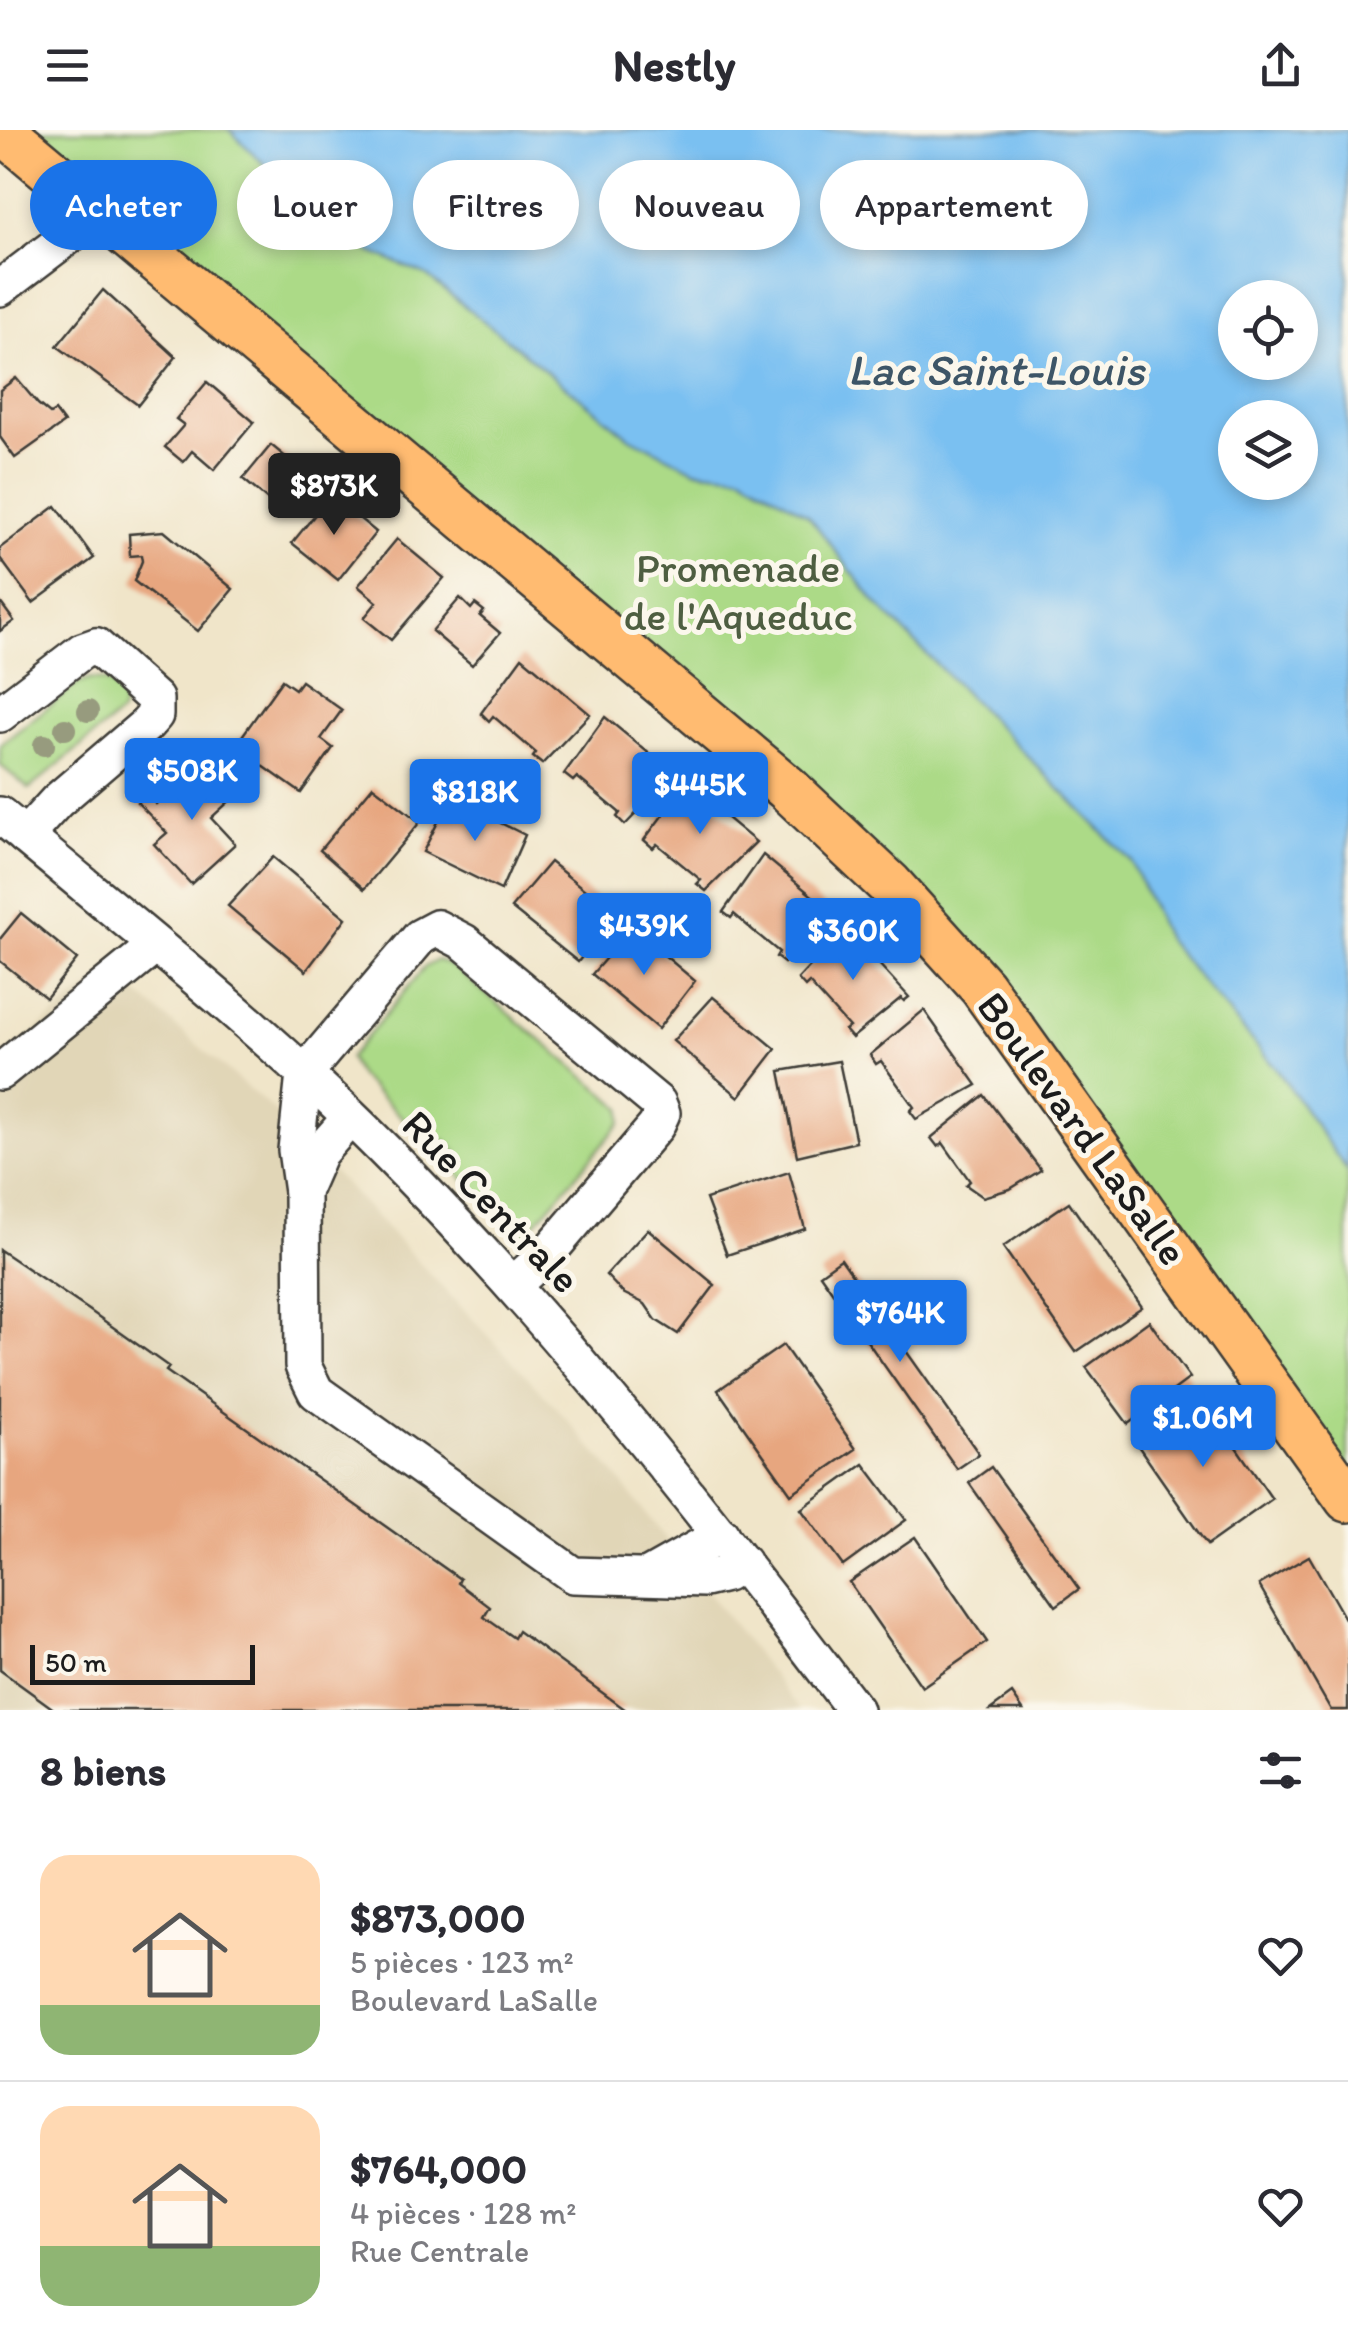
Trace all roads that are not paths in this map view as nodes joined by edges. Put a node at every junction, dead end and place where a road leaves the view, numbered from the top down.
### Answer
1 (2, 130) edge
2 (38, 160) edge
3 (50, 250) edge
4 (145, 250) edge
5 (0, 288) edge
6 (0, 714) edge
7 (12, 826) edge
8 (155, 946) junction
9 (0, 1072) edge
10 (304, 1074) junction
11 (350, 1118) junction
12 (302, 1192) junction
13 (513, 1285) junction
14 (1348, 1499) edge
15 (721, 1534) junction
16 (742, 1562) junction
17 (650, 1575) junction
18 (856, 1710) edge

1 - 2 main road, Boulevard LaSalle
3 - 5 street
4 - 14 main road, Boulevard LaSalle
6 - 7 street
7 - 8 street, Rue Centrale
8 - 9 street
8 - 10 street, Rue Centrale
10 - 11 street, Rue Centrale
10 - 12 street
10 - 13 street
11 - 12 street
11 - 13 street, Rue Centrale
12 - 17 street
13 - 15 street, Rue Centrale
15 - 16 street, Rue Centrale
15 - 17 street
16 - 17 street
16 - 18 street, Rue Centrale

